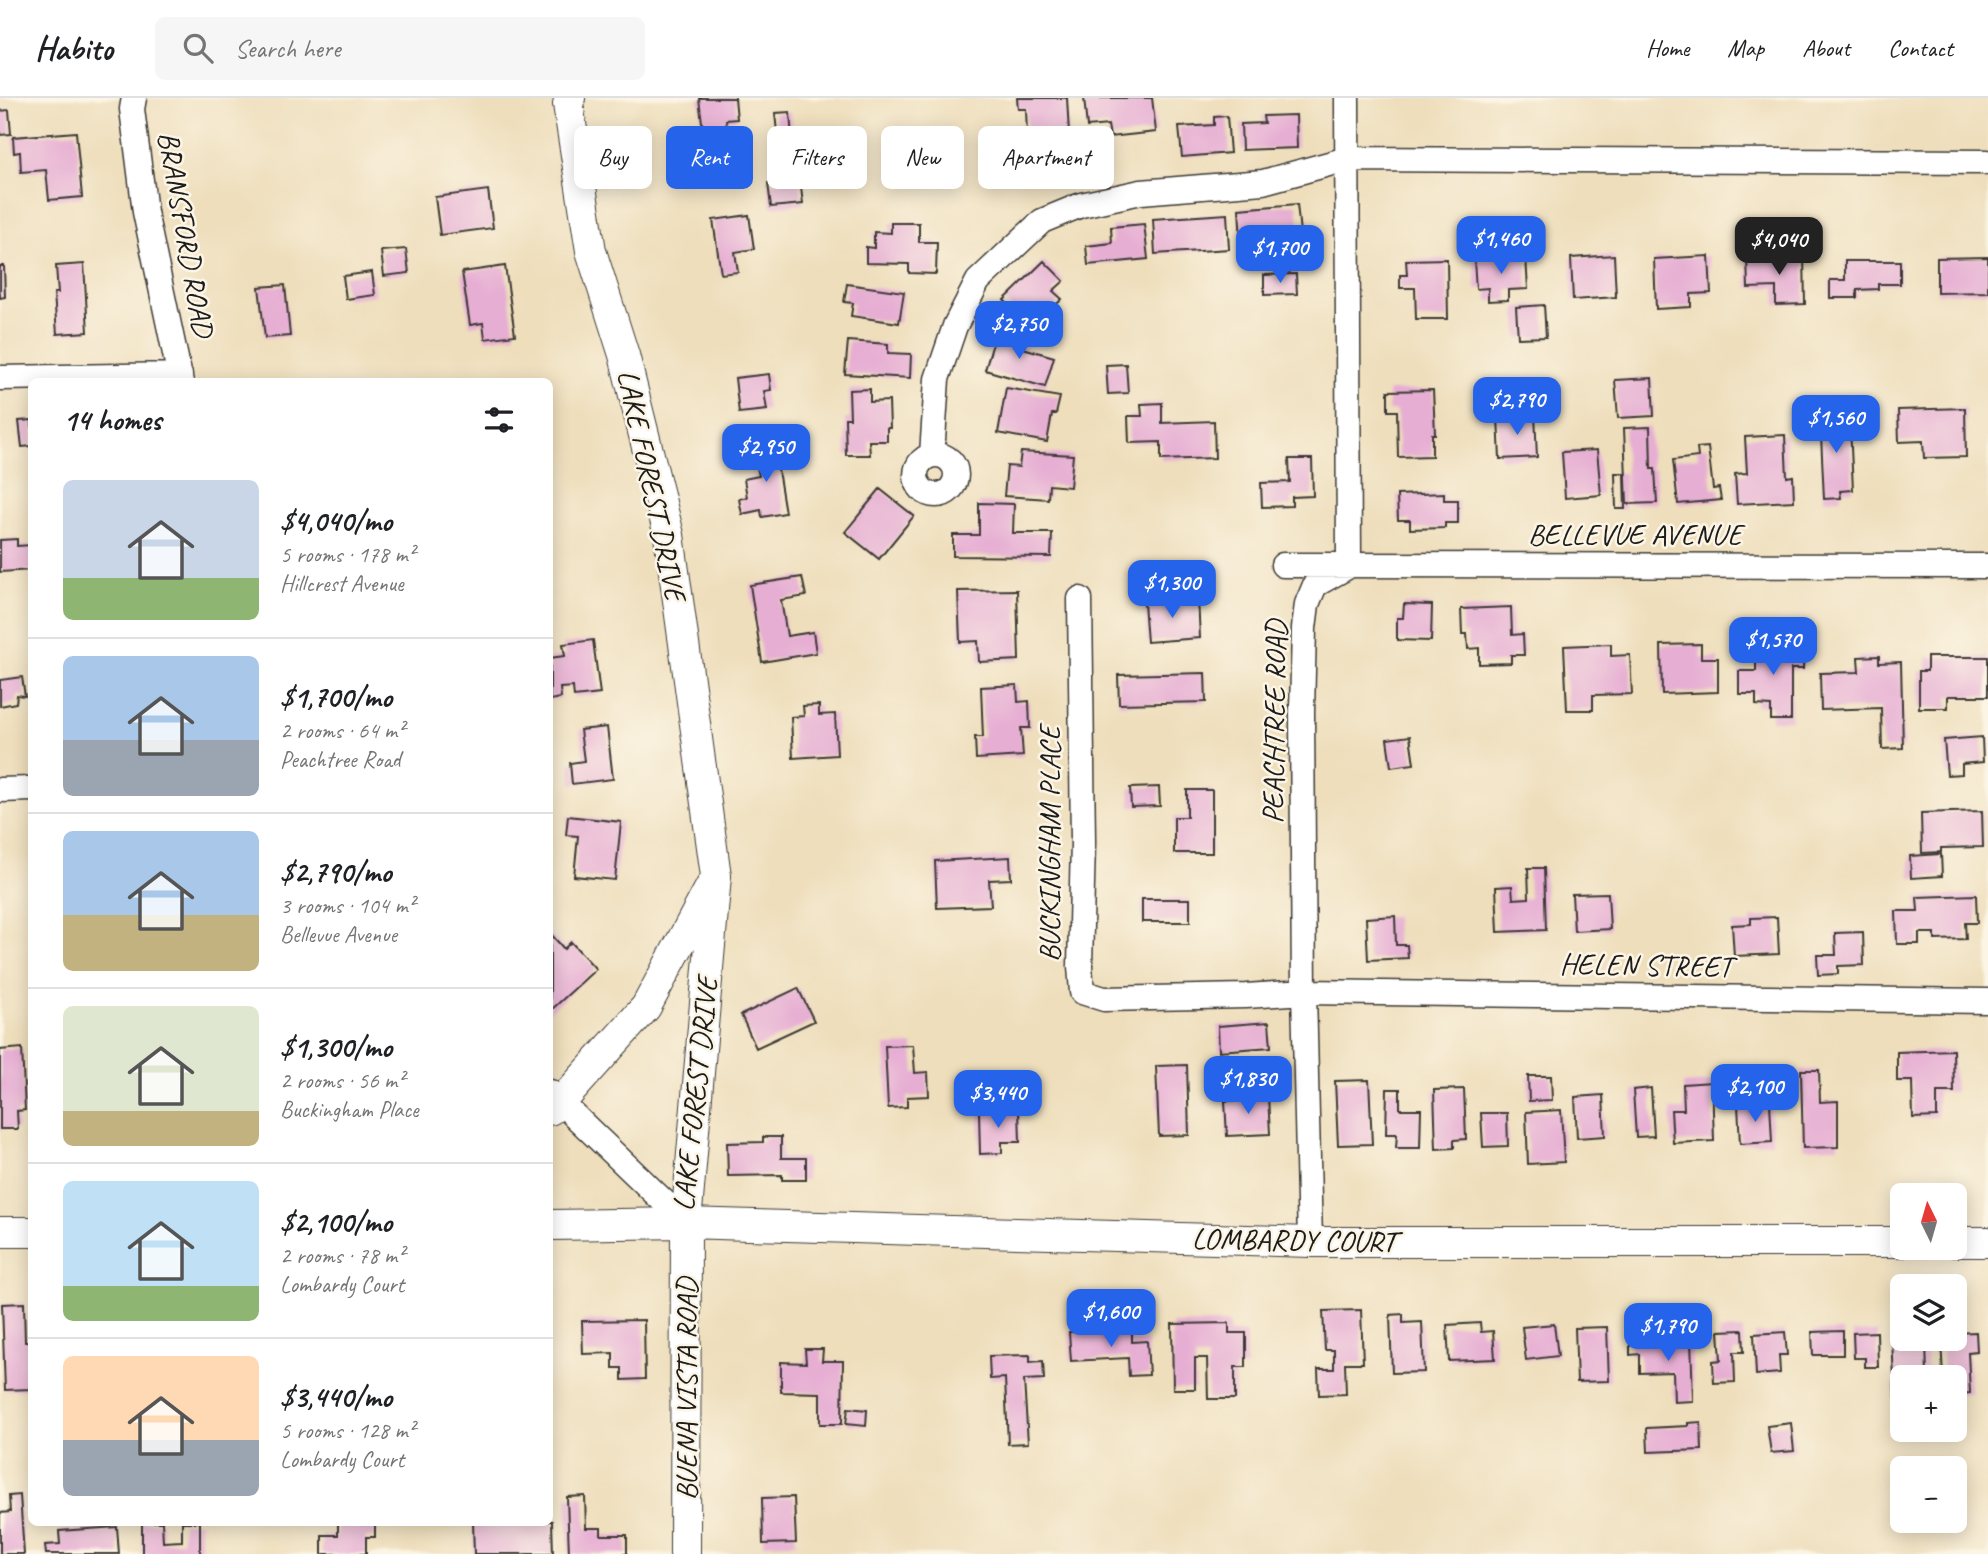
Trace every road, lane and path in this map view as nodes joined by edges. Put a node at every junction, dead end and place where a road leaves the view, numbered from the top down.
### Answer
1 (134, 98) edge
2 (570, 98) edge
3 (1347, 98) edge
4 (1347, 159) junction
5 (1988, 162) edge
6 (0, 378) edge
7 (28, 378) edge
8 (181, 378) edge
9 (932, 455) dead end
10 (1283, 565) dead end
11 (1349, 566) junction
12 (1988, 566) edge
13 (1080, 600) dead end
14 (28, 789) edge
15 (0, 790) edge
16 (716, 876) junction
17 (1304, 992) junction
18 (1988, 1002) edge
19 (553, 1102) edge
20 (686, 1223) junction
21 (553, 1225) edge
22 (0, 1232) edge
23 (28, 1232) edge
24 (1310, 1242) junction
25 (1890, 1242) edge
26 (1967, 1242) edge
27 (1988, 1242) edge
28 (685, 1554) edge

1 - 8 street, BRANSFORD ROAD
2 - 16 street, LAKE FOREST DRIVE
3 - 4 street
4 - 5 street
4 - 9 street
4 - 11 street
6 - 7 street
10 - 11 street, BELLEVUE AVENUE
11 - 12 street, BELLEVUE AVENUE
11 - 17 street, PEACHTREE ROAD
13 - 17 street, BUCKINGHAM PLACE
14 - 15 street
16 - 19 street, LAKE FOREST DRIVE
16 - 20 street, LAKE FOREST DRIVE
17 - 18 street, HELEN STREET
17 - 24 street, PEACHTREE ROAD
19 - 20 street
20 - 21 street, LAKE FOREST DRIVE
20 - 24 street, LOMBARDY COURT
20 - 28 street, BUENA VISTA ROAD
22 - 23 street
24 - 25 street, LOMBARDY COURT
26 - 27 street

